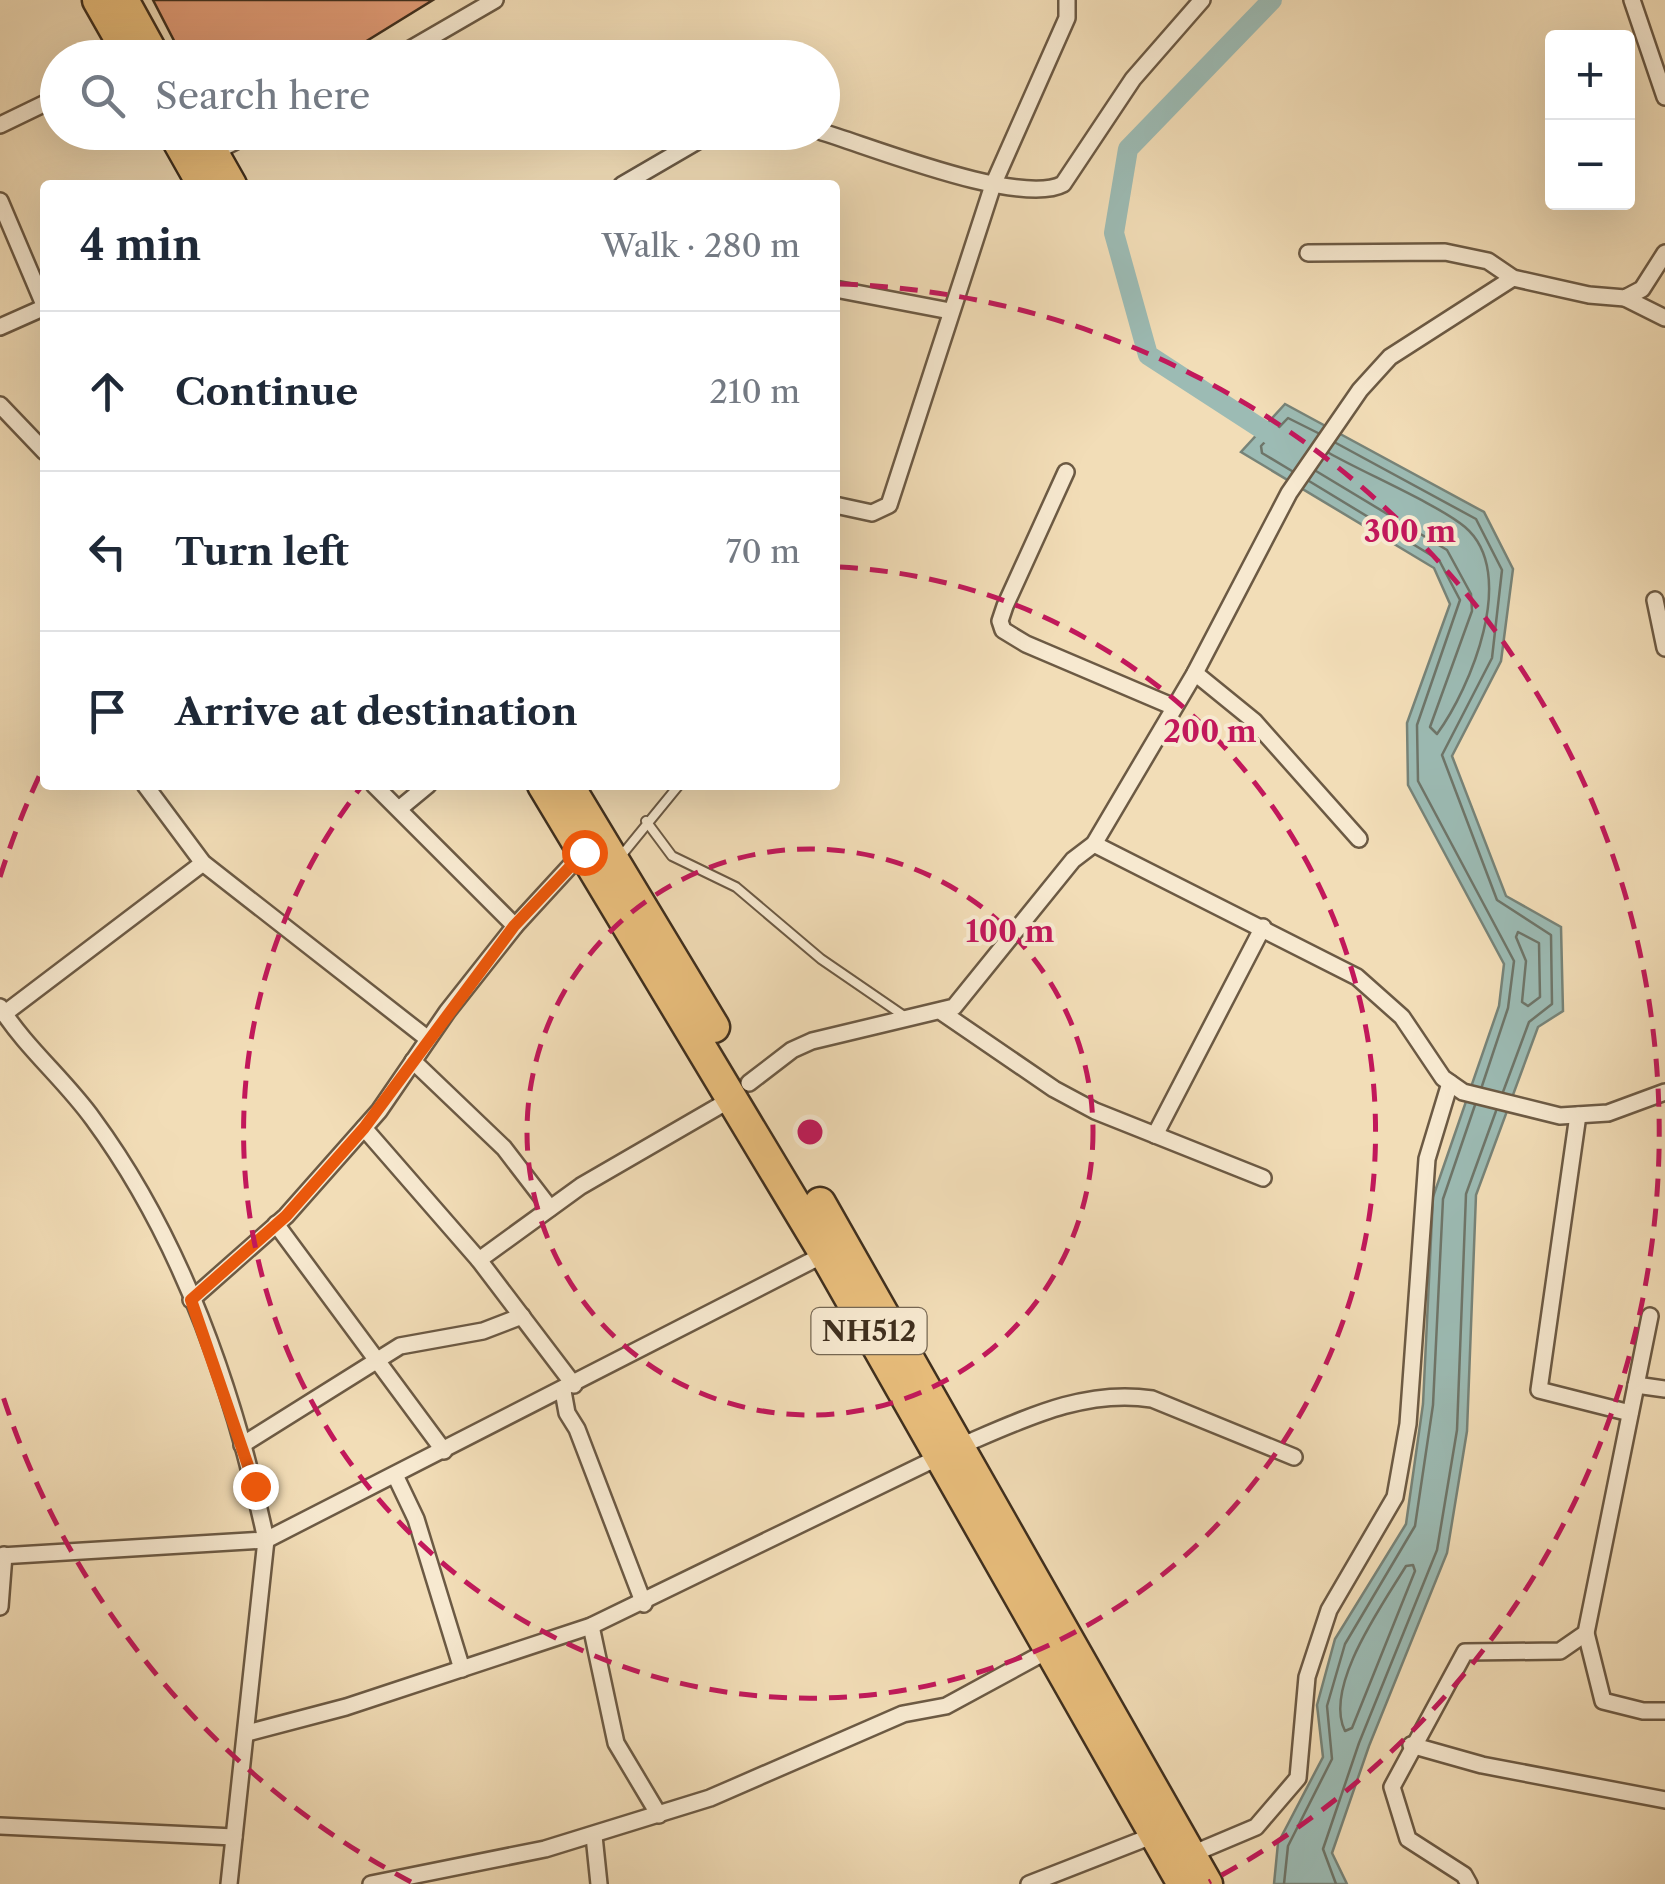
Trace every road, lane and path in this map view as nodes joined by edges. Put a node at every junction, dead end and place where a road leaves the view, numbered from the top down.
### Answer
1 (98, 0) edge
2 (123, 0) edge
3 (495, 0) edge
4 (1068, 0) edge
5 (1202, 0) edge
6 (1632, 0) edge
7 (121, 40) edge
8 (146, 40) edge
9 (426, 40) edge
10 (1665, 97) edge
11 (40, 106) edge
12 (0, 126) edge
13 (840, 137) edge
14 (184, 150) edge
15 (211, 150) edge
16 (682, 150) edge
17 (201, 180) edge
18 (228, 180) edge
19 (631, 180) edge
20 (994, 184) junction
21 (0, 201) edge
22 (1308, 253) dead end
23 (1665, 253) edge
24 (1512, 278) junction
25 (840, 289) edge
26 (40, 296) edge
27 (1625, 298) junction
28 (40, 310) edge
29 (950, 311) junction
30 (1665, 318) edge
31 (0, 327) edge
32 (0, 405) edge
33 (40, 447) edge
34 (1066, 472) dead end
35 (840, 506) edge
36 (1655, 600) dead end
37 (1665, 648) edge
38 (1195, 673) junction
39 (1174, 707) junction
40 (149, 790) edge
41 (379, 790) edge
42 (422, 790) edge
43 (546, 790) edge
44 (571, 790) edge
45 (675, 790) edge
46 (399, 810) junction
47 (646, 822) junction
48 (1359, 839) dead end
49 (1094, 844) junction
50 (584, 852) junction
51 (203, 863) junction
52 (616, 864) junction
53 (514, 926) junction
54 (1263, 927) junction
55 (2, 1010) edge
56 (943, 1013) junction
57 (909, 1020) junction
58 (428, 1040) junction
59 (413, 1061) junction
60 (1456, 1088) junction
61 (741, 1090) junction
62 (1665, 1092) edge
63 (1578, 1115) junction
64 (364, 1128) junction
65 (1155, 1135) junction
66 (1263, 1178) dead end
67 (550, 1208) junction
68 (276, 1224) junction
69 (825, 1254) junction
70 (480, 1260) junction
71 (191, 1300) junction
72 (522, 1316) junction
73 (1650, 1316) dead end
74 (377, 1357) junction
75 (1636, 1384) junction
76 (568, 1388) junction
77 (1665, 1390) edge
78 (1630, 1413) junction
79 (242, 1445) junction
80 (444, 1451) junction
81 (948, 1452) junction
82 (1294, 1457) dead end
83 (396, 1475) junction
84 (266, 1540) junction
85 (2, 1555) edge
86 (644, 1604) junction
87 (0, 1607) edge
88 (591, 1626) junction
89 (1586, 1633) junction
90 (1050, 1650) junction
91 (462, 1668) junction
92 (1665, 1711) edge
93 (248, 1733) junction
94 (1411, 1745) junction
95 (1665, 1800) edge
96 (659, 1815) junction
97 (0, 1826) edge
98 (1157, 1834) junction
99 (594, 1836) junction
100 (234, 1837) junction
101 (1192, 1854) junction
102 (456, 1877) edge
103 (229, 1884) edge
104 (371, 1884) edge
105 (600, 1884) edge
106 (1029, 1884) edge
107 (1183, 1884) edge
108 (1206, 1884) edge
109 (1469, 1884) edge

1 - 7 highway
2 - 8 highway
3 - 9 street
4 - 20 street
5 - 20 street
6 - 10 street
11 - 12 street
13 - 20 street
14 - 17 highway
15 - 18 highway
16 - 19 street
20 - 29 street
21 - 26 street
22 - 24 street
23 - 27 street
24 - 27 street
24 - 38 street
25 - 29 street
27 - 30 street
28 - 31 street
29 - 35 street
32 - 33 street
34 - 39 street
36 - 37 street
38 - 39 street
38 - 48 street
39 - 49 street
40 - 51 street
41 - 46 street
42 - 46 street
43 - 50 highway, NH512
44 - 52 highway, NH512
45 - 47 lane
46 - 53 street
47 - 52 lane
47 - 57 lane
49 - 54 street
49 - 56 street
50 - 53 street
50 - 61 highway, NH512
51 - 55 street
51 - 58 street
52 - 61 highway, NH512
53 - 58 street
54 - 60 street
54 - 65 street
55 - 71 street
56 - 57 street
56 - 65 street
57 - 61 street
58 - 59 street
59 - 64 street
59 - 67 street
60 - 63 street
60 - 101 street
61 - 67 street
61 - 69 highway, NH512
61 - 81 highway, NH512
62 - 63 street
63 - 78 street
64 - 68 street
64 - 70 street
65 - 66 street
67 - 70 street
68 - 71 street
68 - 74 street
69 - 76 street
69 - 81 highway, NH512
70 - 72 street
71 - 79 street
72 - 74 street
72 - 76 street
73 - 75 street
74 - 79 street
74 - 80 street
75 - 77 street
75 - 78 street
76 - 80 street
76 - 86 street
78 - 89 street
79 - 84 street
80 - 83 street
81 - 82 street
81 - 86 street
81 - 90 highway, NH512
81 - 101 highway, NH512
83 - 84 street
83 - 91 street
84 - 85 street
84 - 93 street
85 - 87 street
86 - 88 street
88 - 91 street
88 - 96 street
89 - 92 street
89 - 94 street
90 - 96 street
90 - 98 highway, NH512
91 - 93 street
93 - 100 street
94 - 95 street
94 - 109 street
96 - 99 street
97 - 100 street
98 - 106 street
98 - 107 highway, NH512
99 - 102 street
99 - 105 street
100 - 103 street
101 - 108 highway, NH512
102 - 104 street

